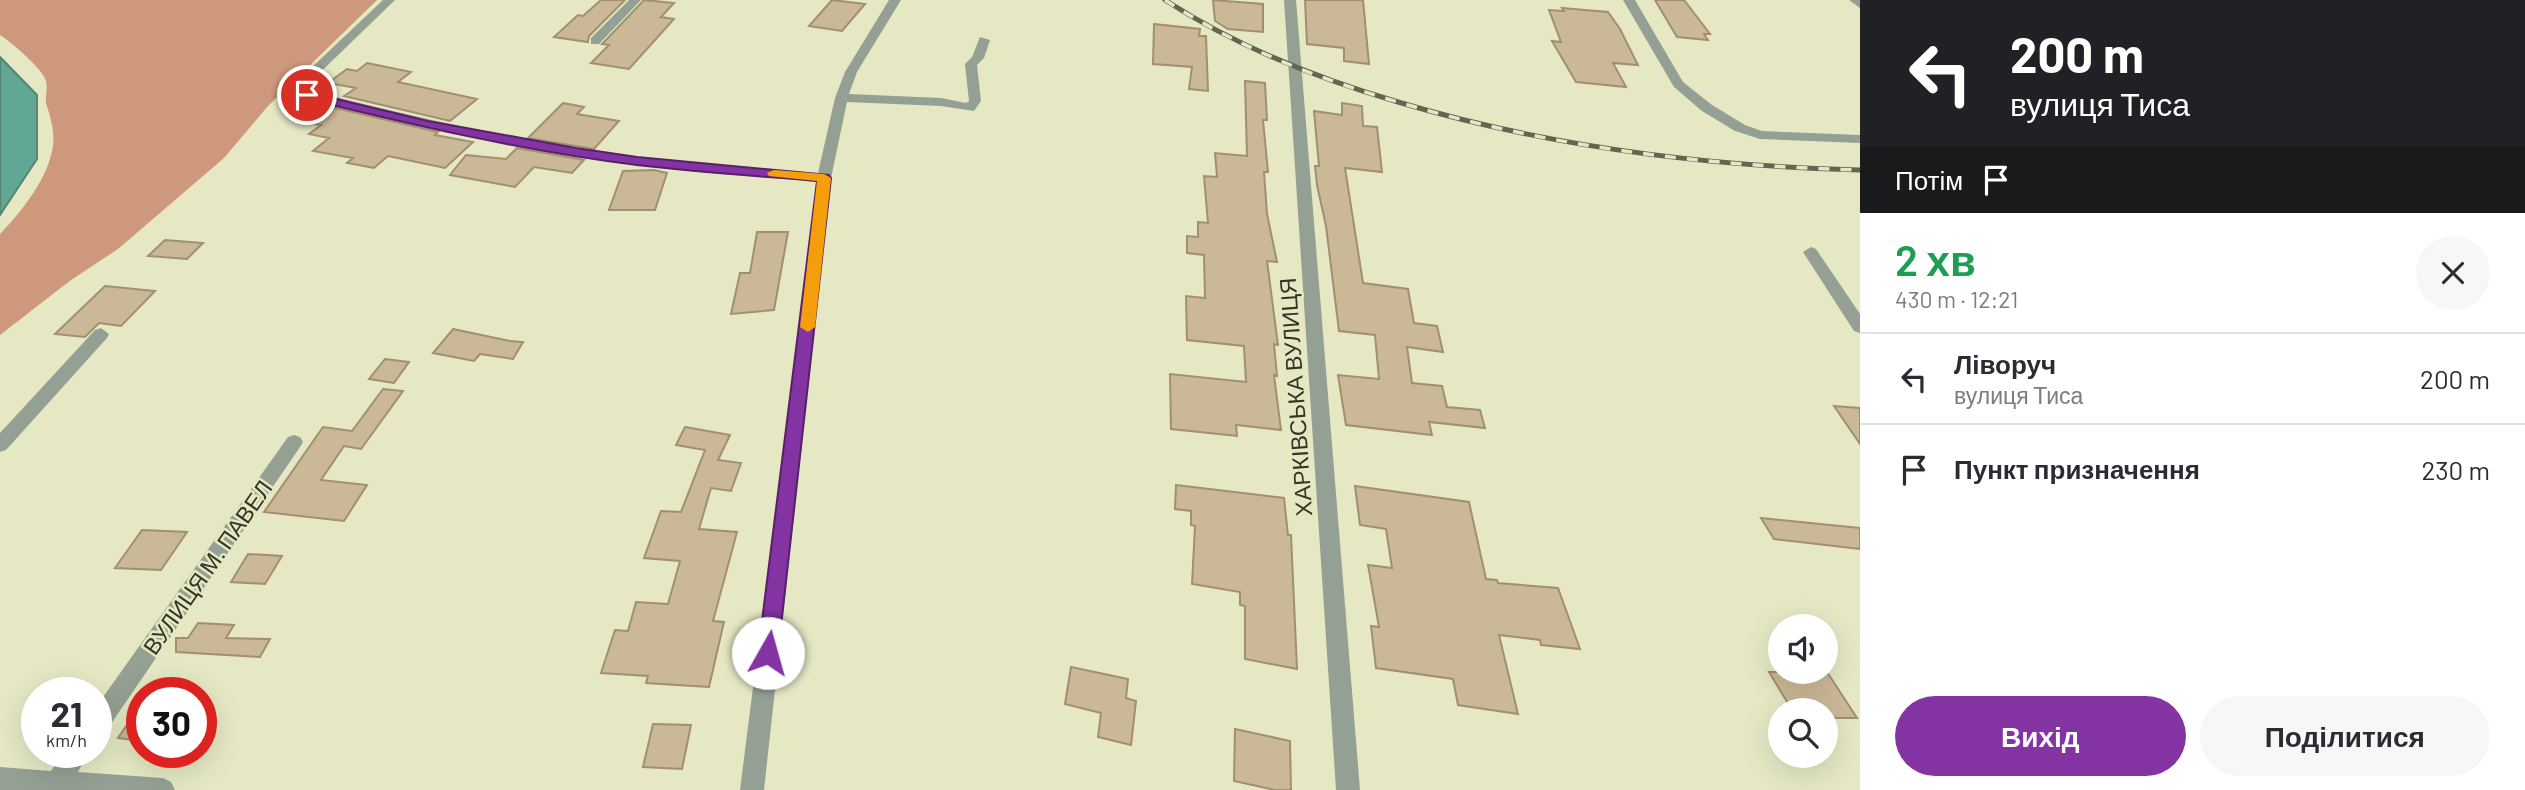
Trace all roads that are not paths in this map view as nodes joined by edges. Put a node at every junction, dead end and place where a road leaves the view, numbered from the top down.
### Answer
1 (389, 0) edge
2 (635, 0) edge
3 (895, 0) edge
4 (1290, 0) edge
5 (1629, 0) edge
6 (1855, 0) edge
7 (1860, 5) edge
8 (984, 40) dead end
9 (595, 41) dead end
10 (841, 98) junction
11 (1860, 139) edge
12 (824, 178) junction
13 (1811, 252) dead end
14 (1860, 327) edge
15 (101, 334) dead end
16 (294, 442) dead end
17 (0, 445) edge
18 (112, 703) edge
19 (67, 768) edge
20 (0, 779) edge
21 (56, 783) junction
22 (163, 790) edge
23 (752, 790) edge
24 (1348, 790) edge

1 - 12 street
2 - 9 street
3 - 10 street
4 - 24 street, ХАРКІВСЬКА ВУЛИЦЯ
5 - 11 street
6 - 7 street
8 - 10 street
10 - 12 street
12 - 23 street
13 - 14 street
15 - 17 street
16 - 18 street, ВУЛИЦЯ М. ПАВЕЛ
19 - 21 street
20 - 21 street
21 - 22 street

